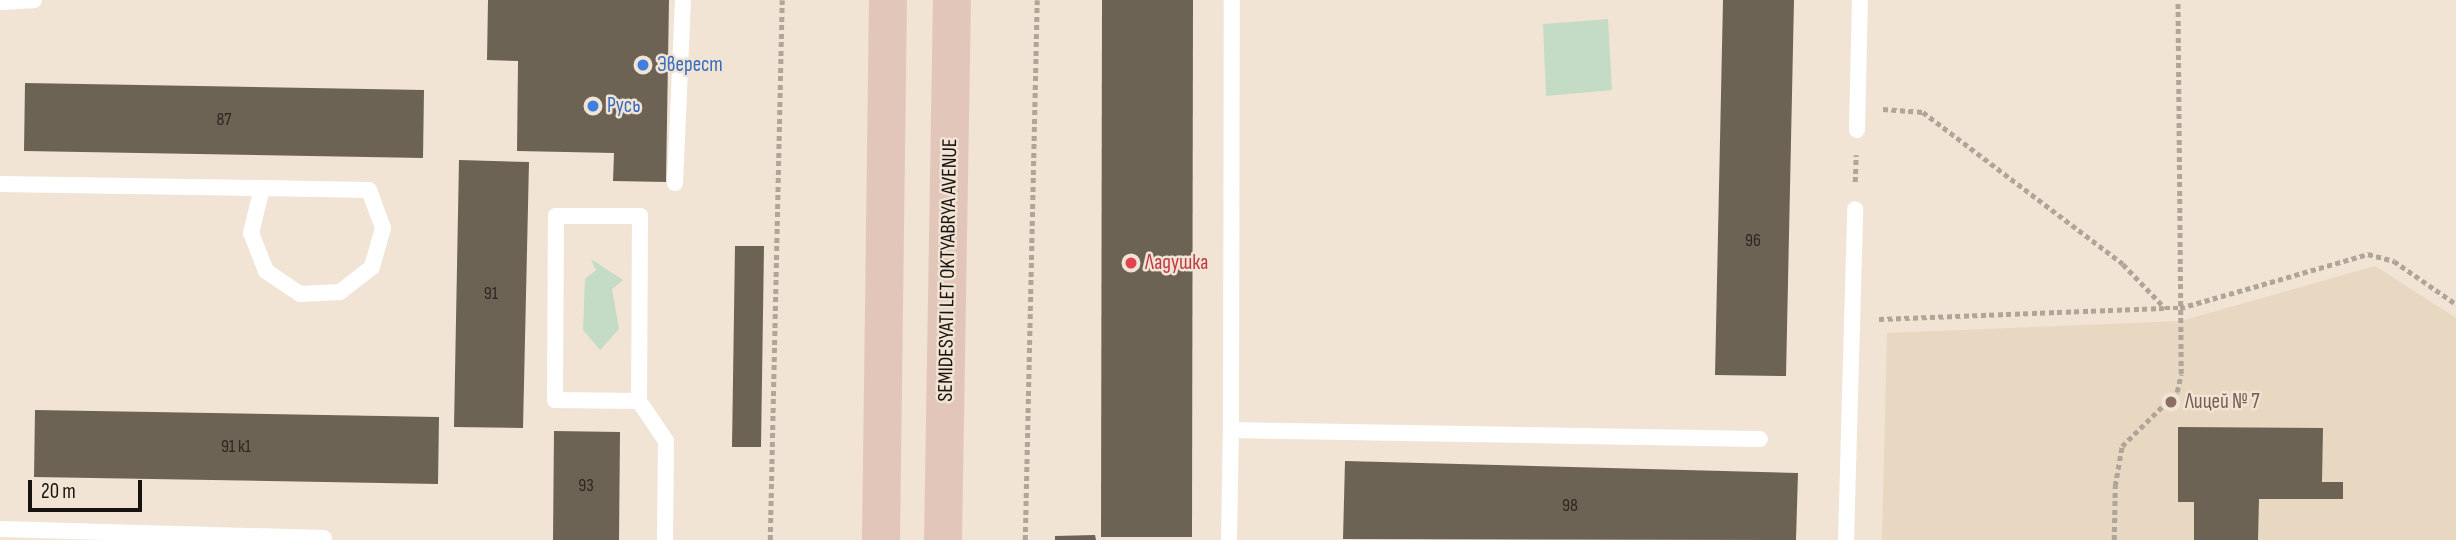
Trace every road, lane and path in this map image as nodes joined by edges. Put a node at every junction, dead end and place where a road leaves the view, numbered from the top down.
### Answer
1 (34, 0) edge
2 (683, 0) edge
3 (782, 0) edge
4 (888, 0) edge
5 (952, 0) edge
6 (1037, 0) edge
7 (1232, 0) edge
8 (1860, 0) edge
9 (2178, 0) edge
10 (0, 2) edge
11 (1857, 107) junction
12 (1857, 130) joint
13 (675, 183) dead end
14 (0, 184) edge
15 (262, 188) junction
16 (1854, 209) joint
17 (2456, 304) edge
18 (2165, 308) junction
19 (2180, 308) junction
20 (1853, 320) junction
21 (639, 401) junction
22 (1231, 430) junction
23 (1760, 439) dead end
24 (0, 529) edge
25 (324, 538) edge
26 (665, 540) edge
27 (770, 540) edge
28 (881, 540) edge
29 (943, 540) edge
30 (1025, 540) edge
31 (1229, 540) edge
32 (1846, 540) edge
33 (2114, 540) edge

1 - 10 lane
2 - 13 lane
3 - 27 path
4 - 28 main road
5 - 29 main road, SEMIDESYATI LET OKTYABRYA AVENUE
6 - 30 path
7 - 22 lane
8 - 11 lane
9 - 19 path
11 - 12 lane
11 - 18 path
12 - 16 path
14 - 15 lane
15 - 15 lane
16 - 20 lane
17 - 19 path
18 - 19 path
18 - 20 path
19 - 33 path
20 - 32 lane
21 - 21 lane
21 - 26 lane
22 - 23 lane
22 - 31 lane
24 - 25 lane

